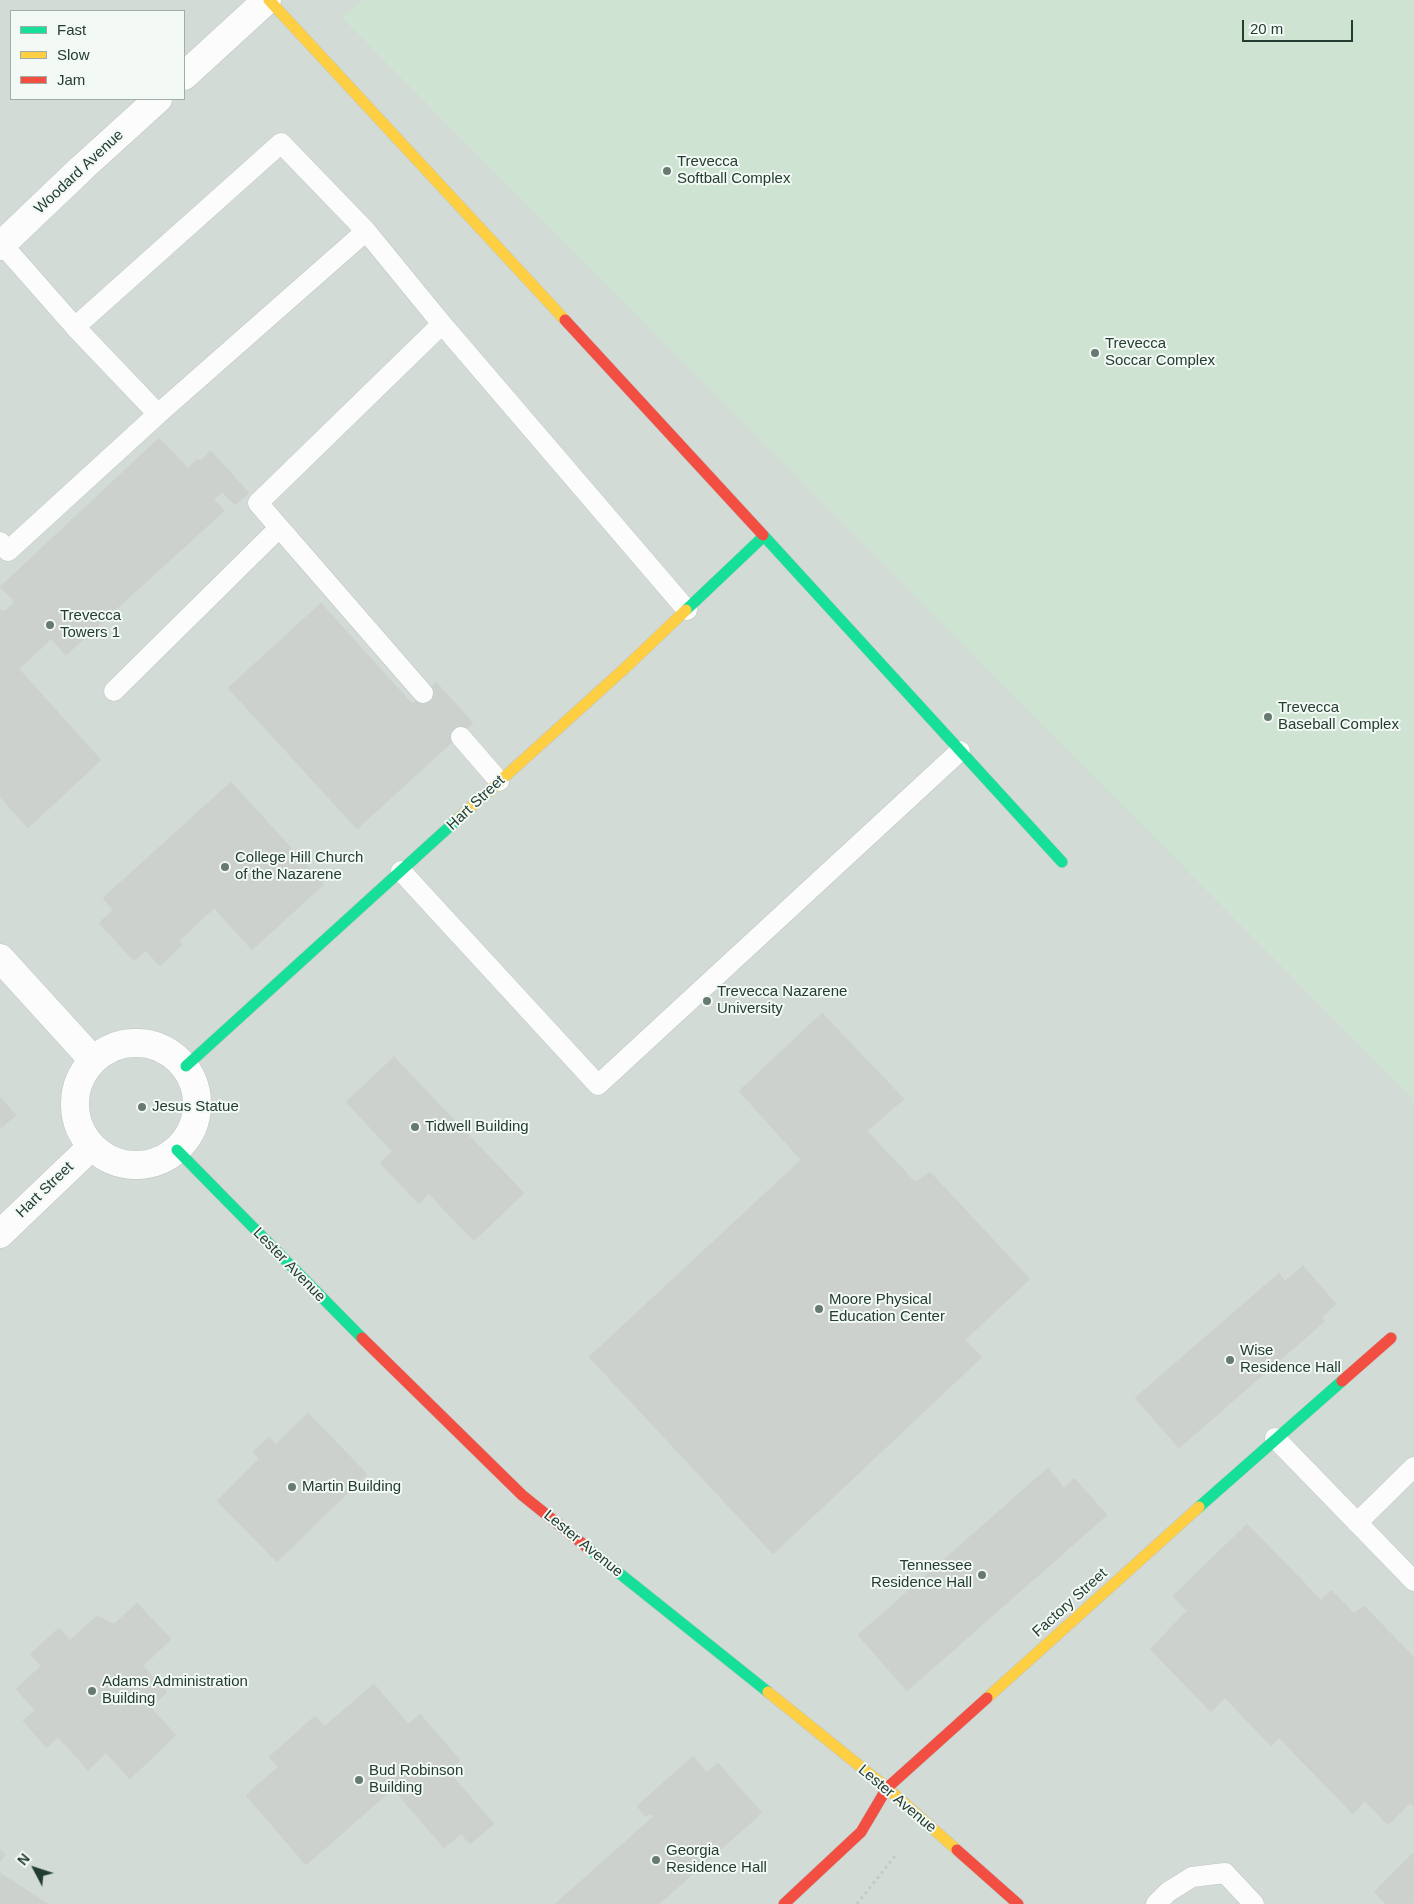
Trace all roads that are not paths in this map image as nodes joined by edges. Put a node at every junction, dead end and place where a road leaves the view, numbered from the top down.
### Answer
1 (268, 0) edge
2 (185, 75) edge
3 (157, 100) edge
4 (366, 231) junction
5 (1, 245) edge
6 (442, 324) junction
7 (76, 328) junction
8 (158, 414) junction
9 (278, 528) junction
10 (764, 536) junction
11 (0, 542) edge
12 (686, 610) junction
13 (114, 691) dead end
14 (422, 694) dead end
15 (461, 737) dead end
16 (960, 751) junction
17 (499, 781) junction
18 (1062, 862) dead end
19 (401, 871) junction
20 (0, 958) edge
21 (93, 1060) junction
22 (186, 1066) junction
23 (91, 1147) junction
24 (178, 1150) junction
25 (0, 1234) edge
26 (1391, 1338) dead end
27 (1275, 1438) junction
28 (1414, 1467) edge
29 (1357, 1523) junction
30 (1414, 1581) edge
31 (887, 1788) junction
32 (784, 1904) edge
33 (1018, 1904) edge
34 (1156, 1904) edge
35 (1254, 1904) edge

1 - 2 street
1 - 10 street
3 - 5 street, Woodard Avenue
4 - 6 lane
4 - 7 lane
4 - 8 lane
5 - 7 lane
6 - 9 lane
6 - 12 lane
7 - 8 lane
8 - 11 lane
9 - 13 lane
9 - 14 lane
10 - 12 street, Hart Street
10 - 16 street
12 - 17 street, Hart Street
15 - 17 lane
16 - 18 street
16 - 19 lane
17 - 19 street, Hart Street
19 - 22 street, Hart Street
20 - 21 street
21 - 22 street
21 - 23 street
22 - 24 street
23 - 24 street
23 - 25 street, Hart Street
24 - 31 street, Lester Avenue
26 - 27 street, Factory Street
27 - 29 lane
27 - 31 street, Factory Street
28 - 29 lane
29 - 30 lane
31 - 32 street, Factory Street
31 - 33 street, Lester Avenue
34 - 35 lane

